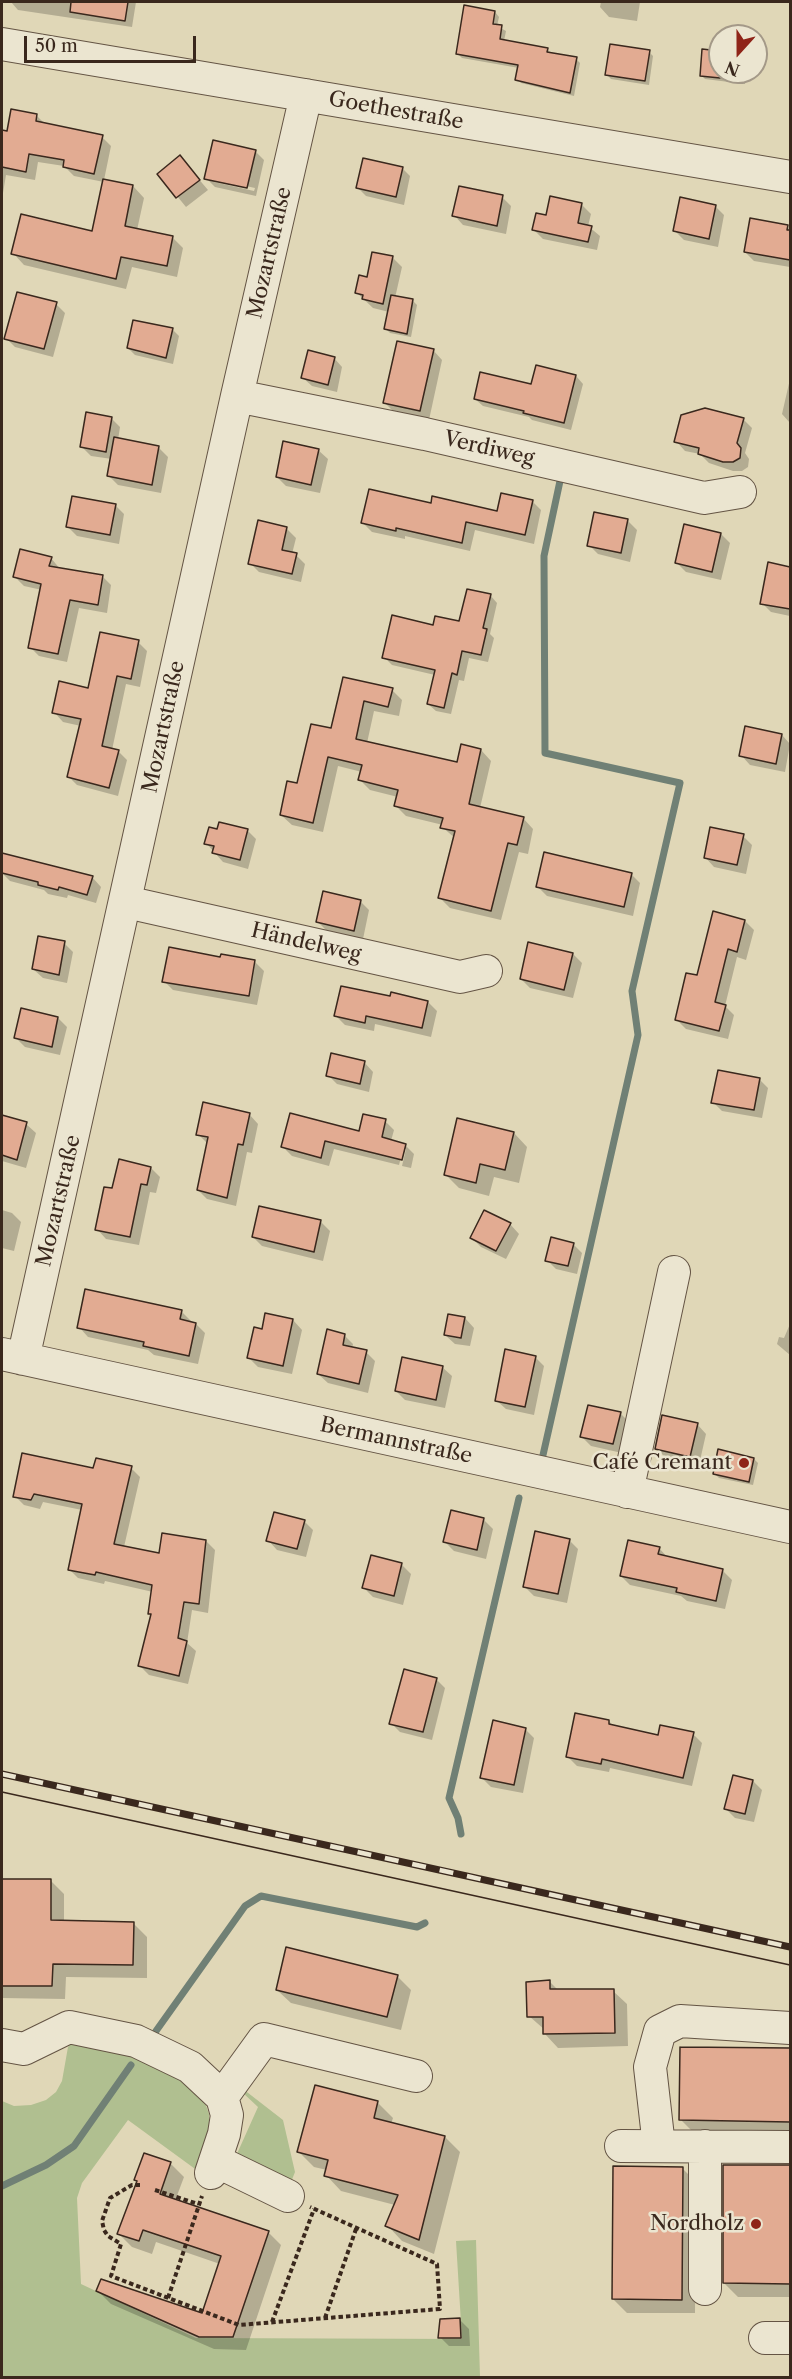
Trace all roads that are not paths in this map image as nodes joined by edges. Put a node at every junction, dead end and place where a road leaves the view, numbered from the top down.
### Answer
1 (2, 44) edge
2 (306, 95) junction
3 (790, 177) edge
4 (237, 396) junction
5 (740, 492) dead end
6 (126, 902) junction
7 (486, 971) dead end
8 (674, 1272) dead end
9 (12, 1357) edge
10 (627, 1492) junction
11 (790, 1527) edge
12 (790, 2028) edge
13 (13, 2047) edge
14 (416, 2076) dead end
15 (222, 2097) junction
16 (621, 2146) dead end
17 (659, 2146) junction
18 (705, 2146) junction
19 (790, 2147) edge
20 (301, 2203) road end
21 (705, 2289) dead end

1 - 2 street, Goethestraße
2 - 3 street, Goethestraße
2 - 4 street, Mozartstraße
4 - 5 street, Verdiweg
4 - 6 street, Mozartstraße
6 - 7 street, Händelweg
6 - 9 street, Mozartstraße
8 - 10 street
9 - 10 street, Bermannstraße
10 - 11 street, Bermannstraße
12 - 17 street
13 - 15 street
14 - 15 street
15 - 20 street
16 - 17 street
17 - 18 street
18 - 19 street
18 - 21 street

